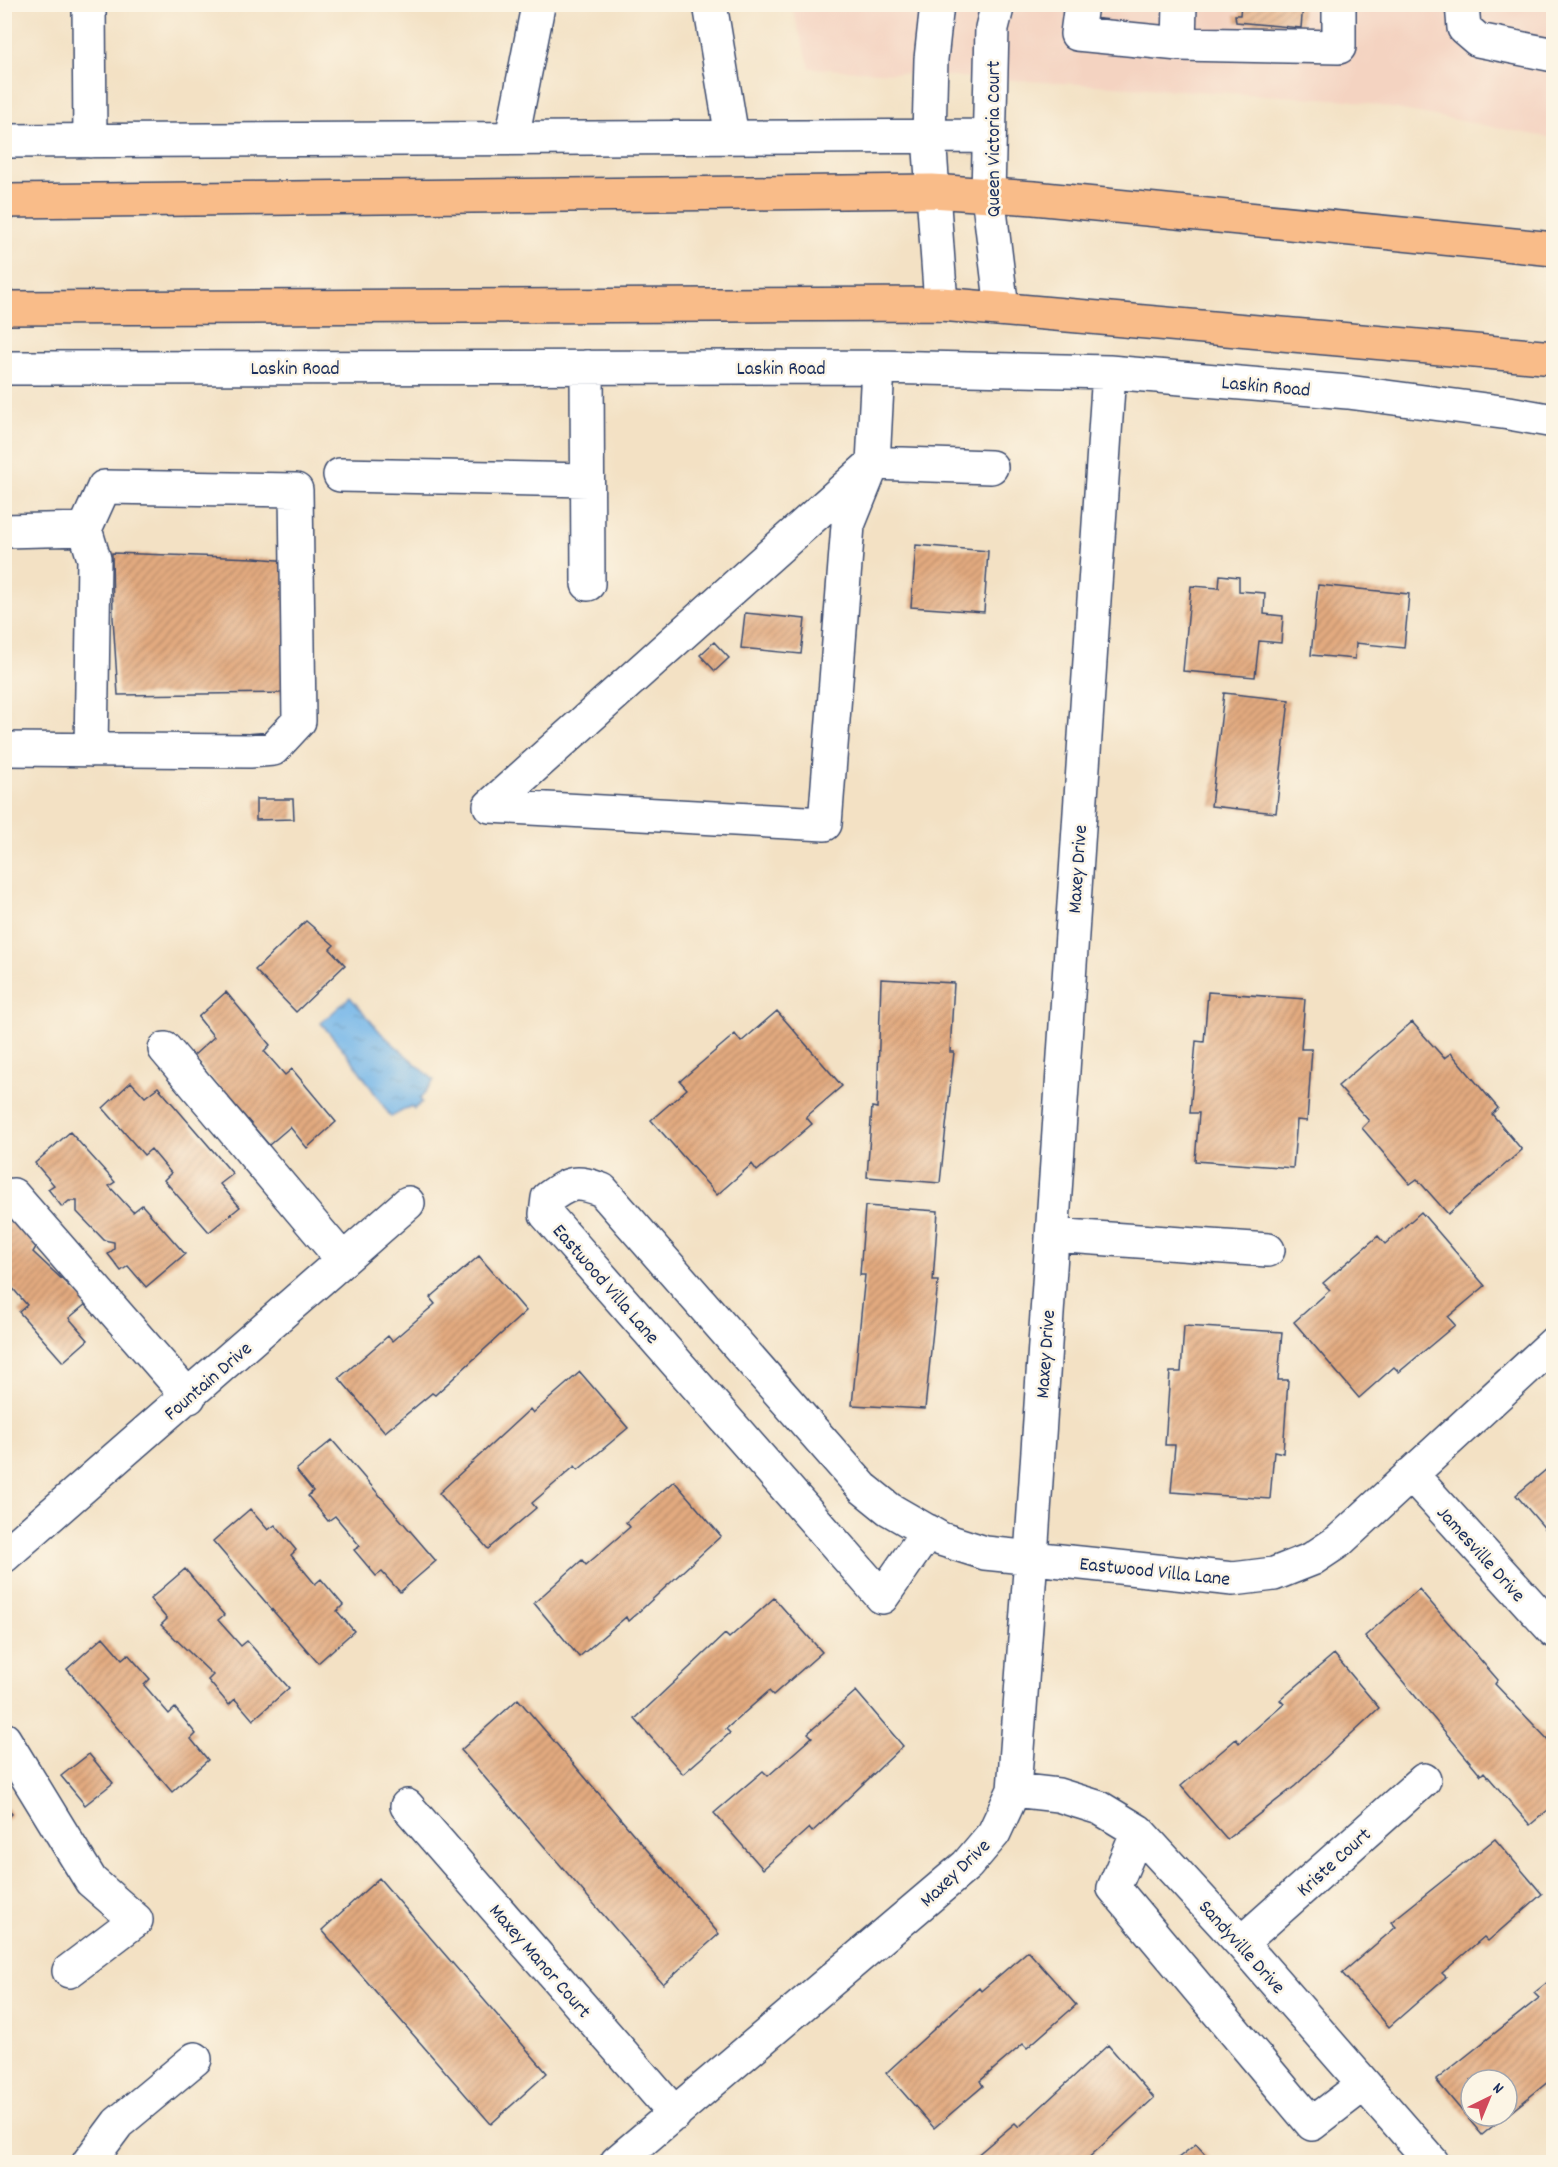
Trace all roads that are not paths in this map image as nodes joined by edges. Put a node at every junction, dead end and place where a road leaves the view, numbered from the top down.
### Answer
1 (89, 4) edge
2 (710, 4) edge
3 (937, 4) edge
4 (998, 4) edge
5 (1081, 4) edge
6 (1180, 4) edge
7 (1339, 4) edge
8 (1462, 4) edge
9 (541, 5) edge
10 (1179, 44) junction
11 (1554, 55) edge
12 (929, 136) junction
13 (989, 136) junction
14 (732, 137) junction
15 (512, 138) junction
16 (4, 141) edge
17 (90, 141) junction
18 (932, 191) junction
19 (987, 194) junction
20 (4, 201) edge
21 (1554, 249) edge
22 (941, 304) junction
23 (4, 308) edge
24 (1002, 309) junction
25 (1554, 358) edge
26 (587, 367) junction
27 (878, 367) junction
28 (4, 368) edge
29 (1109, 372) junction
30 (1554, 422) edge
31 (873, 463) junction
32 (991, 466) dead end
33 (340, 476) dead end
34 (587, 480) junction
35 (85, 530) junction
36 (4, 531) edge
37 (588, 584) dead end
38 (4, 749) edge
39 (91, 750) junction
40 (165, 1049) dead end
41 (13, 1195) dead end
42 (408, 1203) dead end
43 (1052, 1235) junction
44 (1268, 1250) dead end
45 (343, 1260) junction
46 (1554, 1343) edge
47 (189, 1397) junction
48 (1411, 1474) junction
49 (927, 1531) junction
50 (4, 1556) edge
51 (1031, 1557) junction
52 (1554, 1631) edge
53 (4, 1738) edge
54 (1424, 1780) dead end
55 (1014, 1790) junction
56 (407, 1806) dead end
57 (1138, 1831) junction
58 (1241, 1943) junction
59 (69, 1971) dead end
60 (195, 2059) dead end
61 (1364, 2084) junction
62 (675, 2114) junction
63 (89, 2163) edge
64 (617, 2163) edge
65 (1432, 2163) edge

1 - 17 street
2 - 14 street
3 - 12 street
4 - 13 street, Queen Victoria Court
5 - 10 street
6 - 10 street
7 - 10 street
8 - 11 street
9 - 15 street
12 - 13 street
12 - 14 street
12 - 18 street
13 - 19 street, Queen Victoria Court
14 - 15 street
15 - 17 street
16 - 17 street
18 - 19 main road
18 - 20 main road
18 - 22 street
19 - 21 main road
19 - 24 street, Queen Victoria Court
22 - 23 main road
22 - 24 main road
24 - 25 main road
26 - 27 street, Laskin Road
26 - 28 street, Laskin Road
26 - 34 street
27 - 29 street, Laskin Road
27 - 31 street
29 - 30 street, Laskin Road
29 - 43 street, Maxey Drive
31 - 31 street
31 - 32 street
33 - 34 street
34 - 37 street
35 - 36 street
35 - 39 street
35 - 39 street
38 - 39 street
40 - 45 street
41 - 47 street
42 - 45 street, Fountain Drive
43 - 44 street
43 - 51 street, Maxey Drive
45 - 47 street, Fountain Drive
46 - 48 street, Eastwood Villa Lane
47 - 50 street, Fountain Drive
48 - 51 street, Eastwood Villa Lane
48 - 52 street, Jamesville Drive
49 - 49 street, Eastwood Villa Lane
49 - 51 street, Eastwood Villa Lane
51 - 55 street, Maxey Drive
53 - 59 street
54 - 58 street, Kriste Court
55 - 57 street, Sandyville Drive
55 - 62 street, Maxey Drive
56 - 62 street, Maxey Manor Court
57 - 58 street, Sandyville Drive
57 - 61 street
58 - 61 street, Sandyville Drive
60 - 63 street
61 - 65 street, Sandyville Drive
62 - 64 street, Maxey Drive

